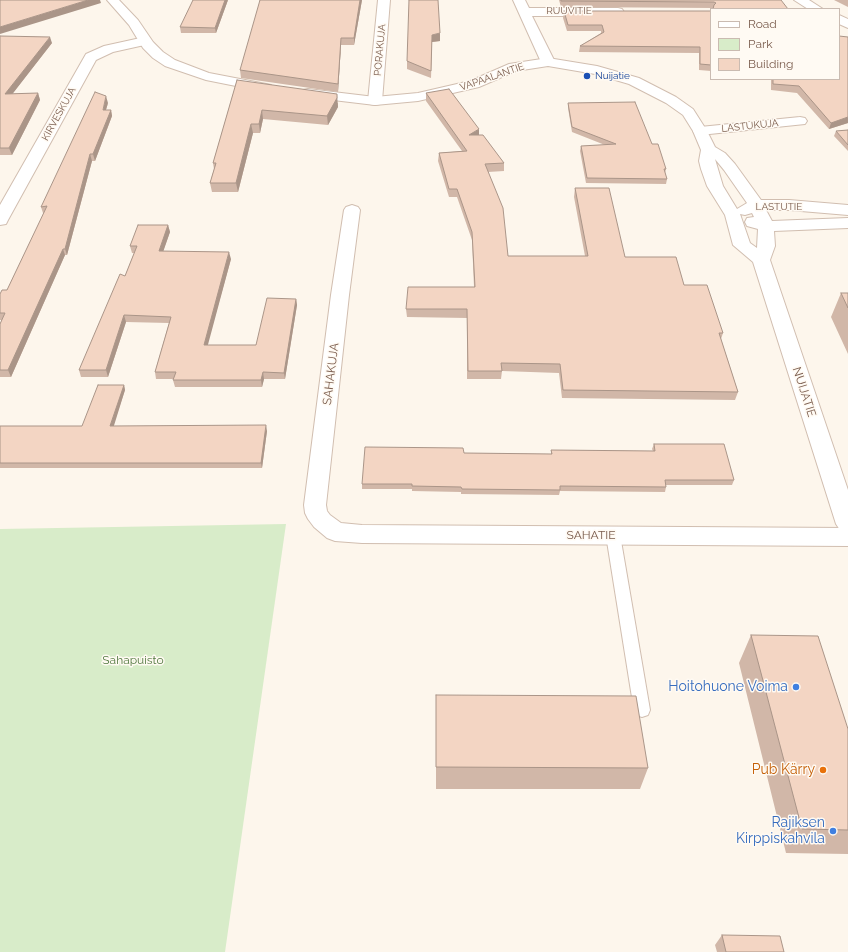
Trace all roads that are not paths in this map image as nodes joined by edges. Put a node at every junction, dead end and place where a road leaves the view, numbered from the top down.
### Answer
1 (113, 0) edge
2 (384, 0) edge
3 (800, 0) edge
4 (521, 6) edge
5 (815, 8) edge
6 (632, 12) edge
7 (145, 41) junction
8 (548, 62) junction
9 (375, 100) junction
10 (800, 121) dead end
11 (700, 131) junction
12 (709, 150) junction
13 (756, 205) junction
14 (352, 210) dead end
15 (848, 210) edge
16 (733, 215) junction
17 (0, 220) edge
18 (848, 223) edge
19 (766, 226) junction
20 (761, 260) junction
21 (848, 524) edge
22 (335, 532) joint
23 (613, 535) junction
24 (848, 537) edge
25 (642, 710) dead end

1 - 7 street, VAPAALANTIE
2 - 9 street, PORAKUJA
3 - 5 street
4 - 6 street, RUUVITIE
4 - 8 street
7 - 9 street, VAPAALANTIE
7 - 17 street, KIRVESKUJA
8 - 9 street, VAPAALANTIE
8 - 11 street
10 - 11 street, LASTUKUJA
11 - 12 street
12 - 13 street
12 - 16 street
13 - 15 street, LASTUTIE
13 - 16 street, LASTUTIE
13 - 19 street
14 - 22 street, SAHAKUJA
16 - 19 street, LASTUTIE
16 - 20 street
18 - 19 street, LASTUTIE
19 - 20 street
20 - 21 street, NUIJATIE
22 - 23 street, SAHATIE
23 - 24 street, SAHATIE
23 - 25 lane

